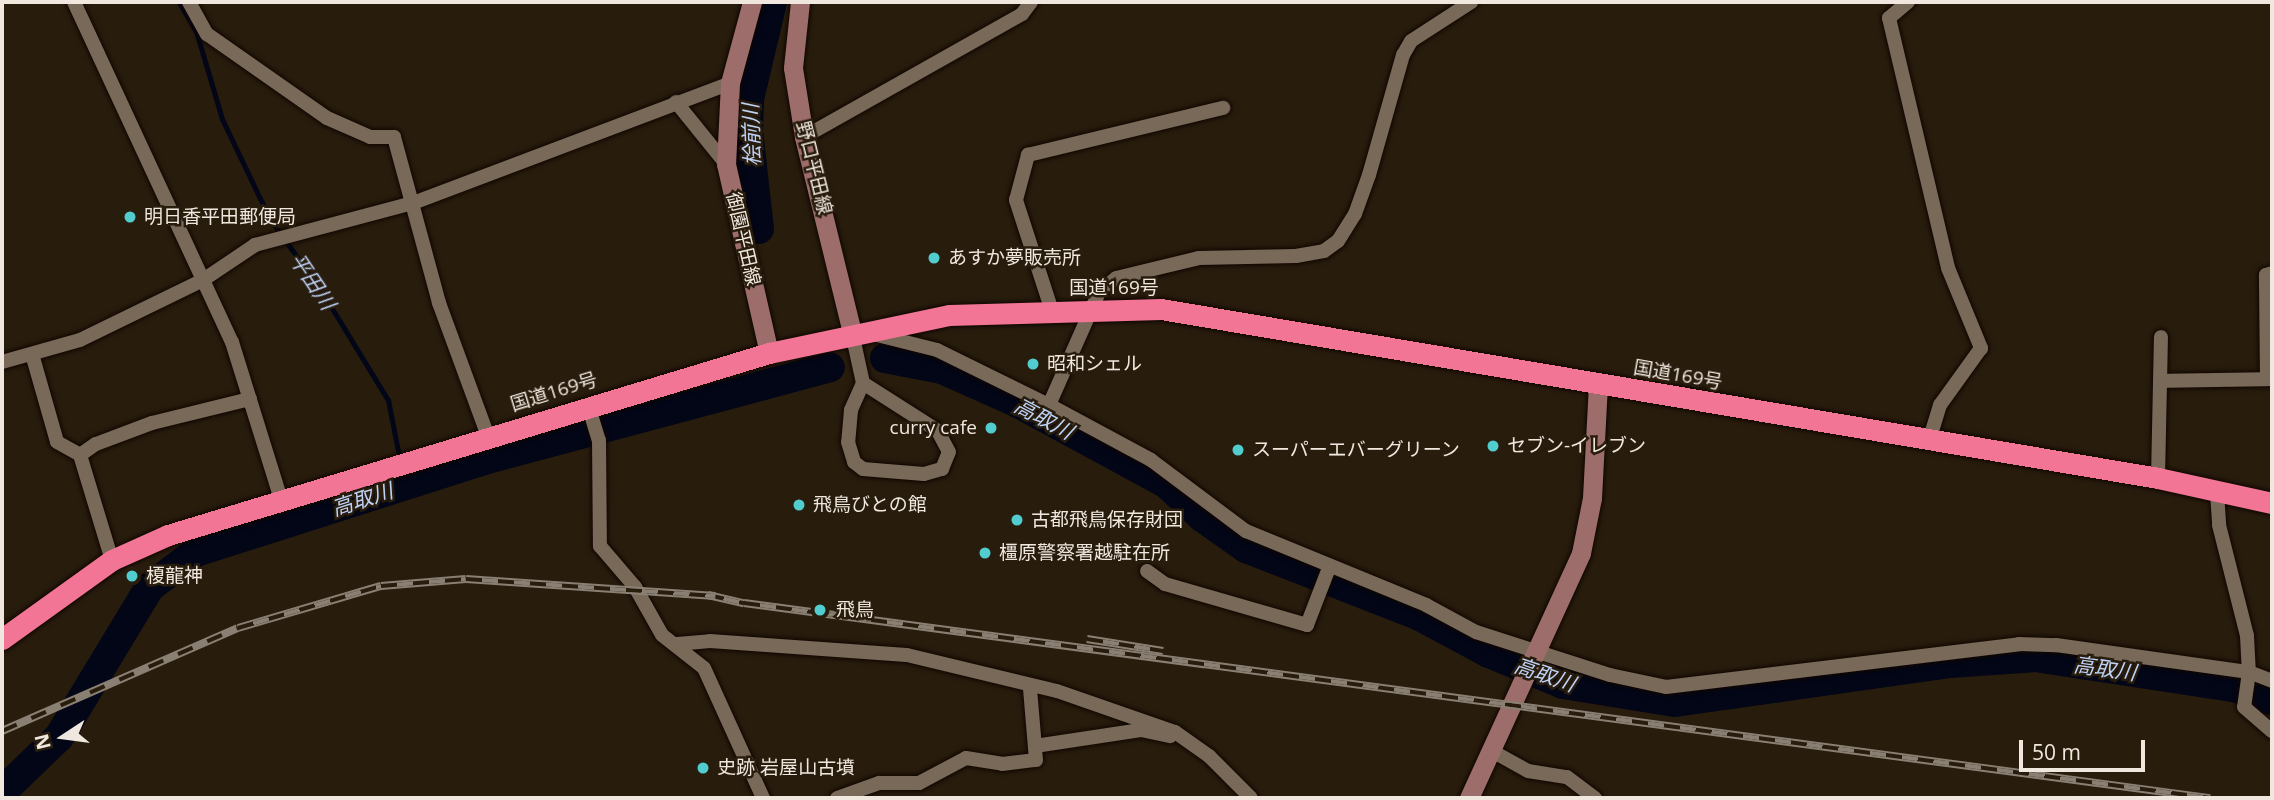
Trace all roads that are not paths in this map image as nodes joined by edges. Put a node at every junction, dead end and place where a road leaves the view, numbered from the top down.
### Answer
1 (74, 2) edge
2 (189, 2) edge
3 (752, 2) edge
4 (800, 2) edge
5 (1031, 2) edge
6 (1471, 2) edge
7 (1908, 2) edge
8 (730, 83) junction
9 (676, 102) junction
10 (1223, 108) dead end
11 (804, 136) junction
12 (726, 164) junction
13 (413, 203) junction
14 (2272, 273) edge
15 (203, 280) junction
16 (1091, 310) junction
17 (1052, 311) junction
18 (852, 333) junction
19 (2161, 337) dead end
20 (769, 353) junction
21 (32, 354) junction
22 (2, 362) edge
23 (2270, 379) edge
24 (2160, 381) junction
25 (863, 383) junction
26 (1598, 384) junction
27 (250, 398) junction
28 (588, 405) junction
29 (1049, 405) junction
30 (488, 436) junction
31 (1930, 442) junction
32 (80, 455) junction
33 (2158, 478) junction
34 (2217, 493) junction
35 (281, 499) junction
36 (2272, 503) edge
37 (112, 561) junction
38 (1147, 571) dead end
39 (1325, 577) junction
40 (2, 639) edge
41 (677, 644) junction
42 (1536, 655) junction
43 (2249, 676) junction
44 (2272, 681) edge
45 (1030, 688) junction
46 (1175, 732) junction
47 (2272, 732) edge
48 (1035, 746) junction
49 (1492, 751) junction
50 (763, 798) edge
51 (837, 798) edge
52 (1251, 798) edge
53 (1469, 798) edge
54 (1595, 798) edge

1 - 15 street
2 - 13 street
3 - 8 main road, 御園平田線
4 - 11 main road, 野口平田線
5 - 11 street
6 - 16 street
7 - 31 street
8 - 9 street
8 - 12 main road, 御園平田線
9 - 12 street
9 - 13 street
10 - 17 street
11 - 18 main road, 野口平田線
12 - 20 main road, 御園平田線
13 - 15 street
13 - 30 street
14 - 23 street
15 - 21 street
15 - 27 street
16 - 17 highway, 国道169号
16 - 26 highway, 国道169号
16 - 29 street
17 - 18 highway, 国道169号
18 - 20 highway, 国道169号
18 - 25 street
18 - 29 street
19 - 24 street
20 - 28 highway, 国道169号
21 - 22 street
21 - 32 street
23 - 24 street
24 - 33 street
25 - 25 street
26 - 31 highway, 国道169号
26 - 42 main road
27 - 32 street
27 - 35 street
28 - 30 highway, 国道169号
28 - 41 street
29 - 39 street
30 - 35 highway, 国道169号
31 - 33 highway, 国道169号
32 - 37 street
33 - 34 highway, 国道169号
34 - 36 highway, 国道169号
34 - 43 street
35 - 37 highway, 国道169号
37 - 40 highway, 国道169号
38 - 39 street
39 - 42 street
41 - 45 street
41 - 50 street
42 - 43 street
42 - 49 main road
43 - 44 street
43 - 47 street
45 - 46 street
45 - 48 street
46 - 48 street
46 - 52 street
48 - 51 street
49 - 53 main road
49 - 54 street

